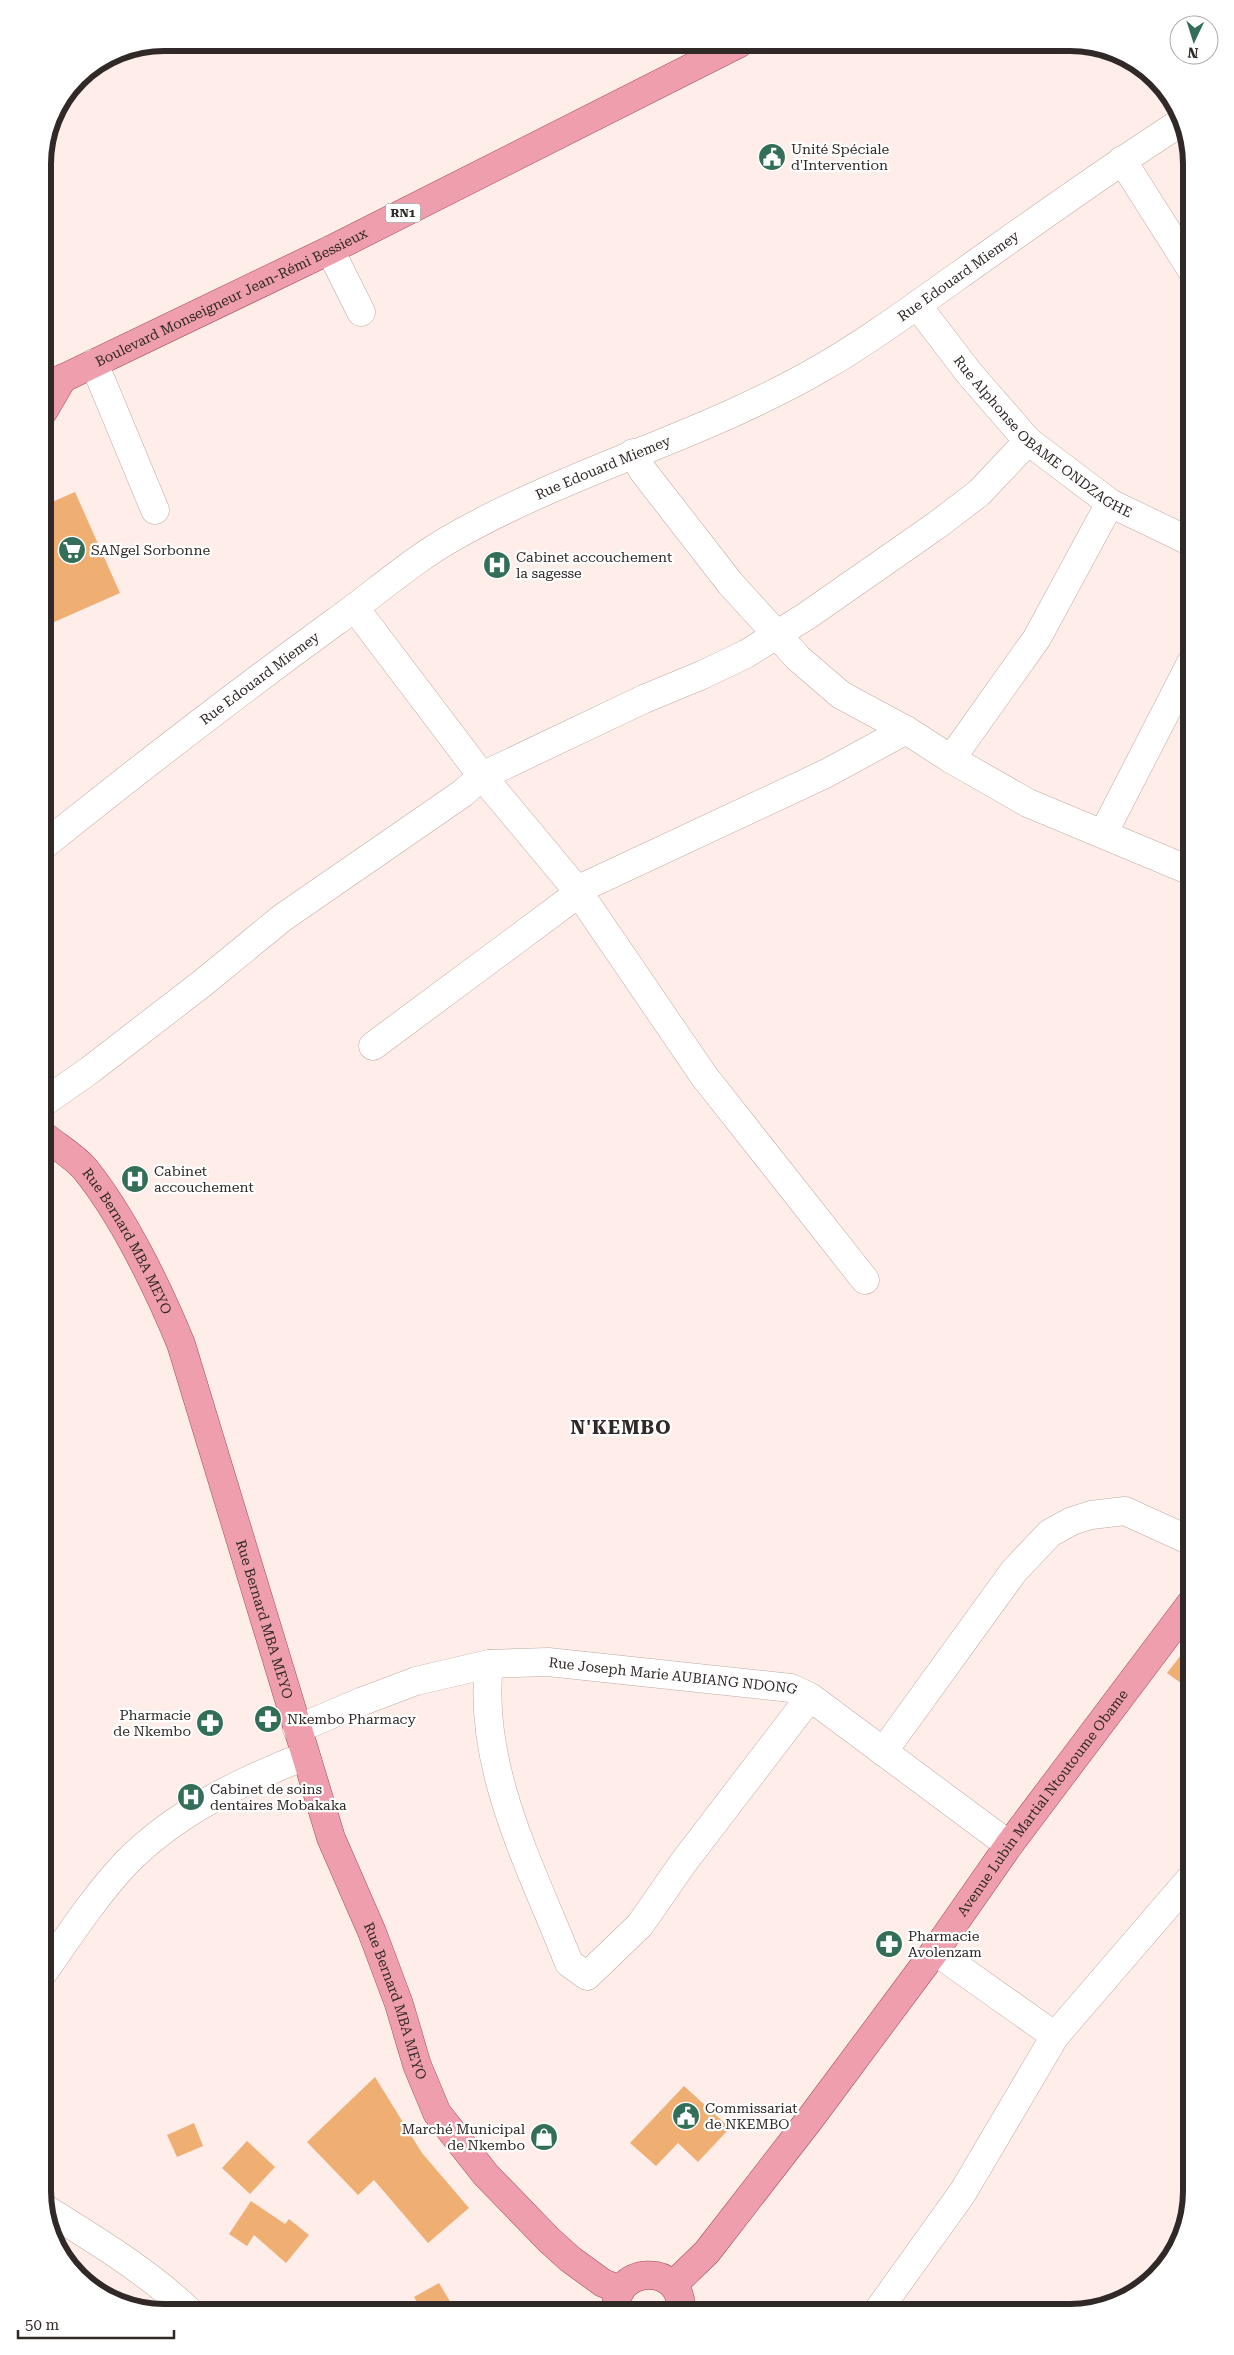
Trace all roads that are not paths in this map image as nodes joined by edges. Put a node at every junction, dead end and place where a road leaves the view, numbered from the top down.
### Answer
1 (724, 51) edge
2 (1175, 125) edge
3 (1122, 160) junction
4 (330, 250) junction
5 (1183, 255) edge
6 (917, 305) junction
7 (361, 312) dead end
8 (94, 363) junction
9 (51, 380) edge
10 (1028, 441) junction
11 (633, 453) junction
12 (1110, 502) junction
13 (155, 510) dead end
14 (1183, 538) edge
15 (355, 608) junction
16 (777, 634) junction
17 (1183, 680) edge
18 (906, 730) junction
19 (951, 759) junction
20 (482, 776) junction
21 (1103, 834) junction
22 (51, 840) edge
23 (1183, 867) edge
24 (578, 891) junction
25 (373, 1046) dead end
26 (51, 1097) edge
27 (51, 1141) edge
28 (865, 1280) dead end
29 (1183, 1537) edge
30 (1183, 1615) edge
31 (489, 1664) junction
32 (810, 1697) junction
33 (297, 1729) junction
34 (883, 1752) junction
35 (306, 1756) junction
36 (1009, 1845) junction
37 (1183, 1888) edge
38 (935, 1951) junction
39 (51, 1961) edge
40 (1055, 2036) junction
41 (53, 2214) edge
42 (673, 2285) junction
43 (619, 2301) edge
44 (182, 2304) edge
45 (682, 2304) edge
46 (883, 2304) edge

1 - 4 main road, Boulevard Monseigneur Jean-Rémi Bessieux / RN1
2 - 3 street, Rue Edouard Miemey
3 - 5 street
3 - 6 street, Rue Edouard Miemey
4 - 7 street
4 - 8 main road, Boulevard Monseigneur Jean-Rémi Bessieux / RN1
6 - 10 street, Rue Alphonse OBAME ONDZAGHE
6 - 11 street, Rue Edouard Miemey
8 - 9 main road, Boulevard Monseigneur Jean-Rémi Bessieux / RN1
8 - 13 street
10 - 12 street, Rue Alphonse OBAME ONDZAGHE
10 - 16 street
11 - 15 street, Rue Edouard Miemey
11 - 16 street
12 - 14 street, Rue Alphonse OBAME ONDZAGHE
12 - 19 street
15 - 20 street
15 - 22 street, Rue Edouard Miemey
16 - 18 street
16 - 20 street
17 - 21 street
18 - 19 street
18 - 24 street
19 - 21 street
20 - 24 street
20 - 26 street
21 - 23 street
24 - 25 street
24 - 28 street
27 - 33 main road, Rue Bernard MBA MEYO
29 - 34 street
30 - 36 main road, Avenue Lubin Martial Ntoutoume Obame
31 - 32 street, Rue Joseph Marie AUBIANG NDONG
31 - 32 street
31 - 33 street, Rue Joseph Marie AUBIANG NDONG
32 - 34 street, Rue Joseph Marie AUBIANG NDONG
33 - 35 main road, Rue Bernard MBA MEYO
34 - 36 street, Rue Joseph Marie AUBIANG NDONG
35 - 39 street
35 - 43 main road, Rue Bernard MBA MEYO
36 - 38 main road, Avenue Lubin Martial Ntoutoume Obame
37 - 40 street
38 - 40 street
38 - 42 main road, Avenue Lubin Martial Ntoutoume Obame
40 - 46 street
41 - 44 street
42 - 43 main road
42 - 45 main road

